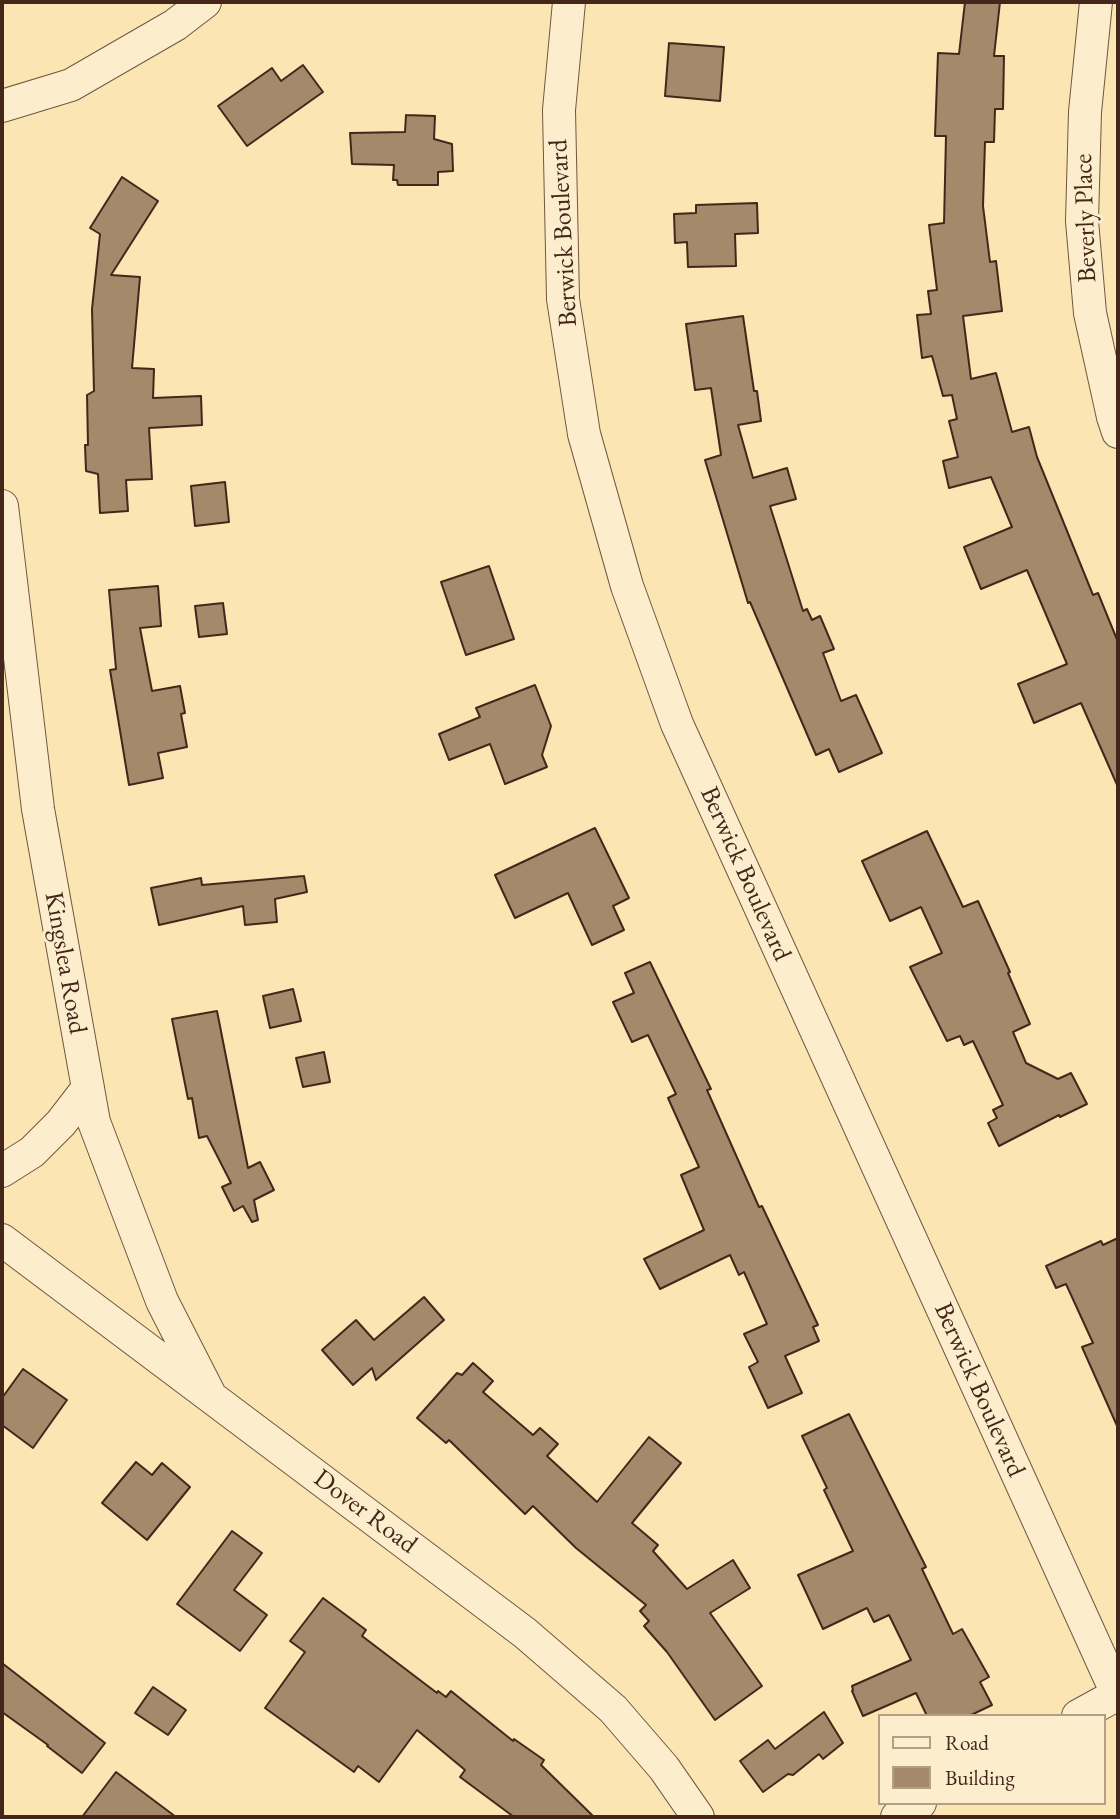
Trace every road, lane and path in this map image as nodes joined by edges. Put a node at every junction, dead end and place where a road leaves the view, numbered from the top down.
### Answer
1 (205, 2) edge
2 (569, 2) edge
3 (1096, 2) edge
4 (2, 106) edge
5 (1118, 432) edge
6 (2, 506) edge
7 (88, 1088) junction
8 (2, 1171) edge
9 (2, 1240) edge
10 (211, 1397) junction
11 (1118, 1695) edge
12 (1082, 1714) edge
13 (917, 1805) edge
14 (698, 1817) edge
15 (897, 1817) edge

1 - 4 street
2 - 11 street, Berwick Boulevard
3 - 5 street, Beverly Place
6 - 7 street, Kingslea Road
7 - 8 street
7 - 10 street, Kingslea Road
9 - 10 street, Dover Road
10 - 14 street, Dover Road
11 - 12 street
13 - 15 street

